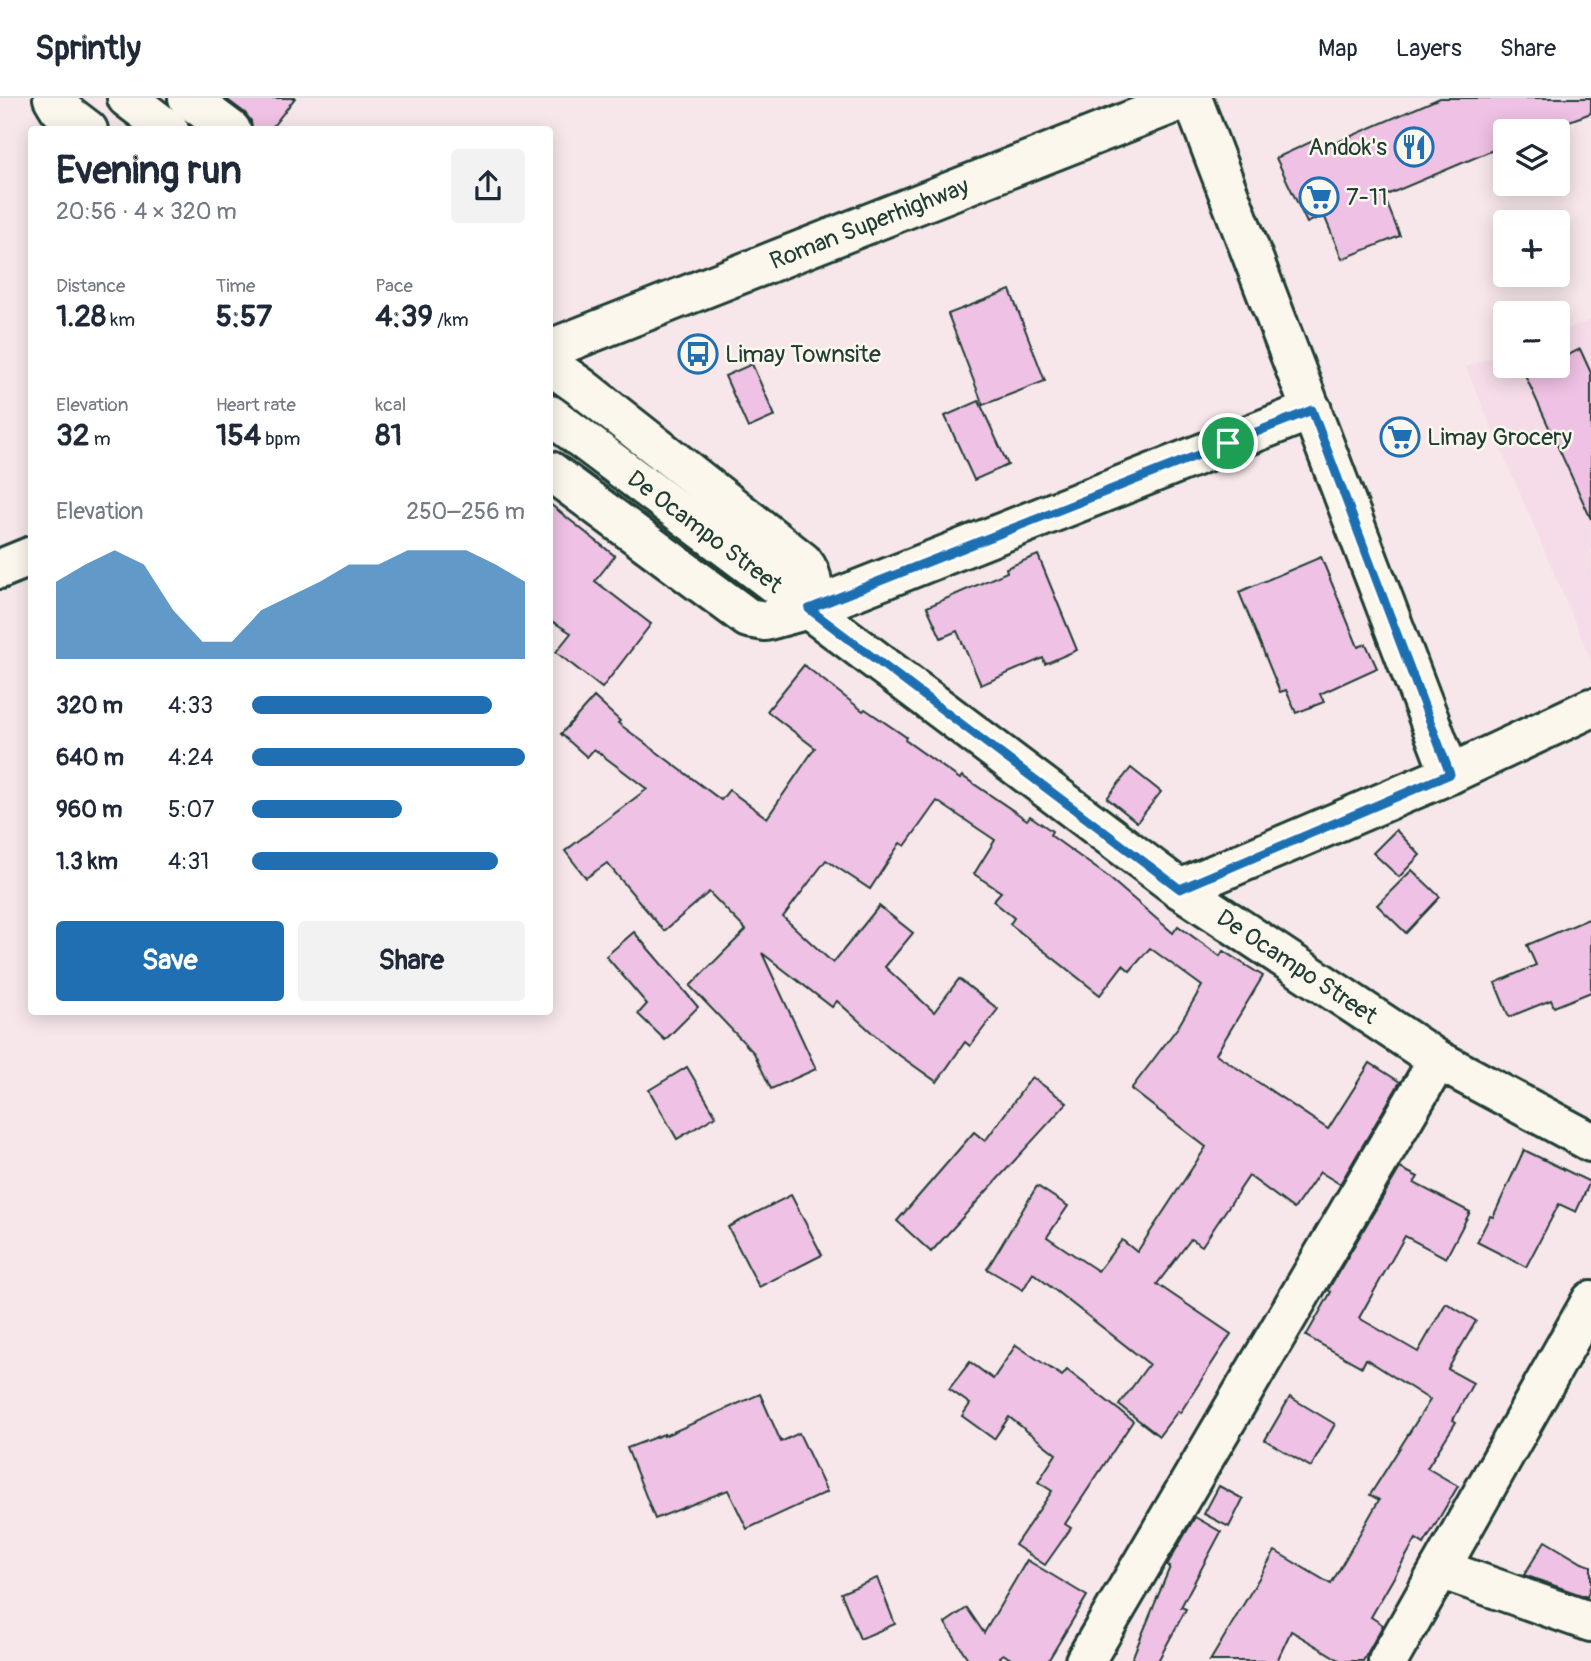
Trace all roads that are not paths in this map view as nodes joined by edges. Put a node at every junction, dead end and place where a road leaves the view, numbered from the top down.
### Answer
1 (52, 98) edge
2 (127, 98) edge
3 (188, 98) edge
4 (1190, 98) edge
5 (83, 126) edge
6 (164, 126) edge
7 (225, 126) edge
8 (553, 348) edge
9 (553, 367) edge
10 (1312, 410) junction
11 (553, 417) edge
12 (553, 473) edge
13 (28, 558) edge
14 (0, 569) edge
15 (798, 601) junction
16 (1591, 708) edge
17 (1450, 774) junction
18 (1180, 889) junction
19 (1438, 1060) junction
20 (1591, 1142) edge
21 (1591, 1301) edge
22 (1440, 1569) junction
23 (1591, 1622) edge
24 (1085, 1661) edge
25 (1388, 1661) edge

1 - 5 street
2 - 6 street
3 - 7 street
4 - 8 street, Roman Superhighway
4 - 10 street
9 - 15 street
10 - 15 street
10 - 17 street
11 - 15 street, De Ocampo Street
12 - 15 street
13 - 14 street
15 - 18 street, De Ocampo Street
16 - 17 street
17 - 18 street
18 - 19 street, De Ocampo Street
19 - 20 street, De Ocampo Street
19 - 24 street
21 - 22 street
22 - 23 street
22 - 25 street

